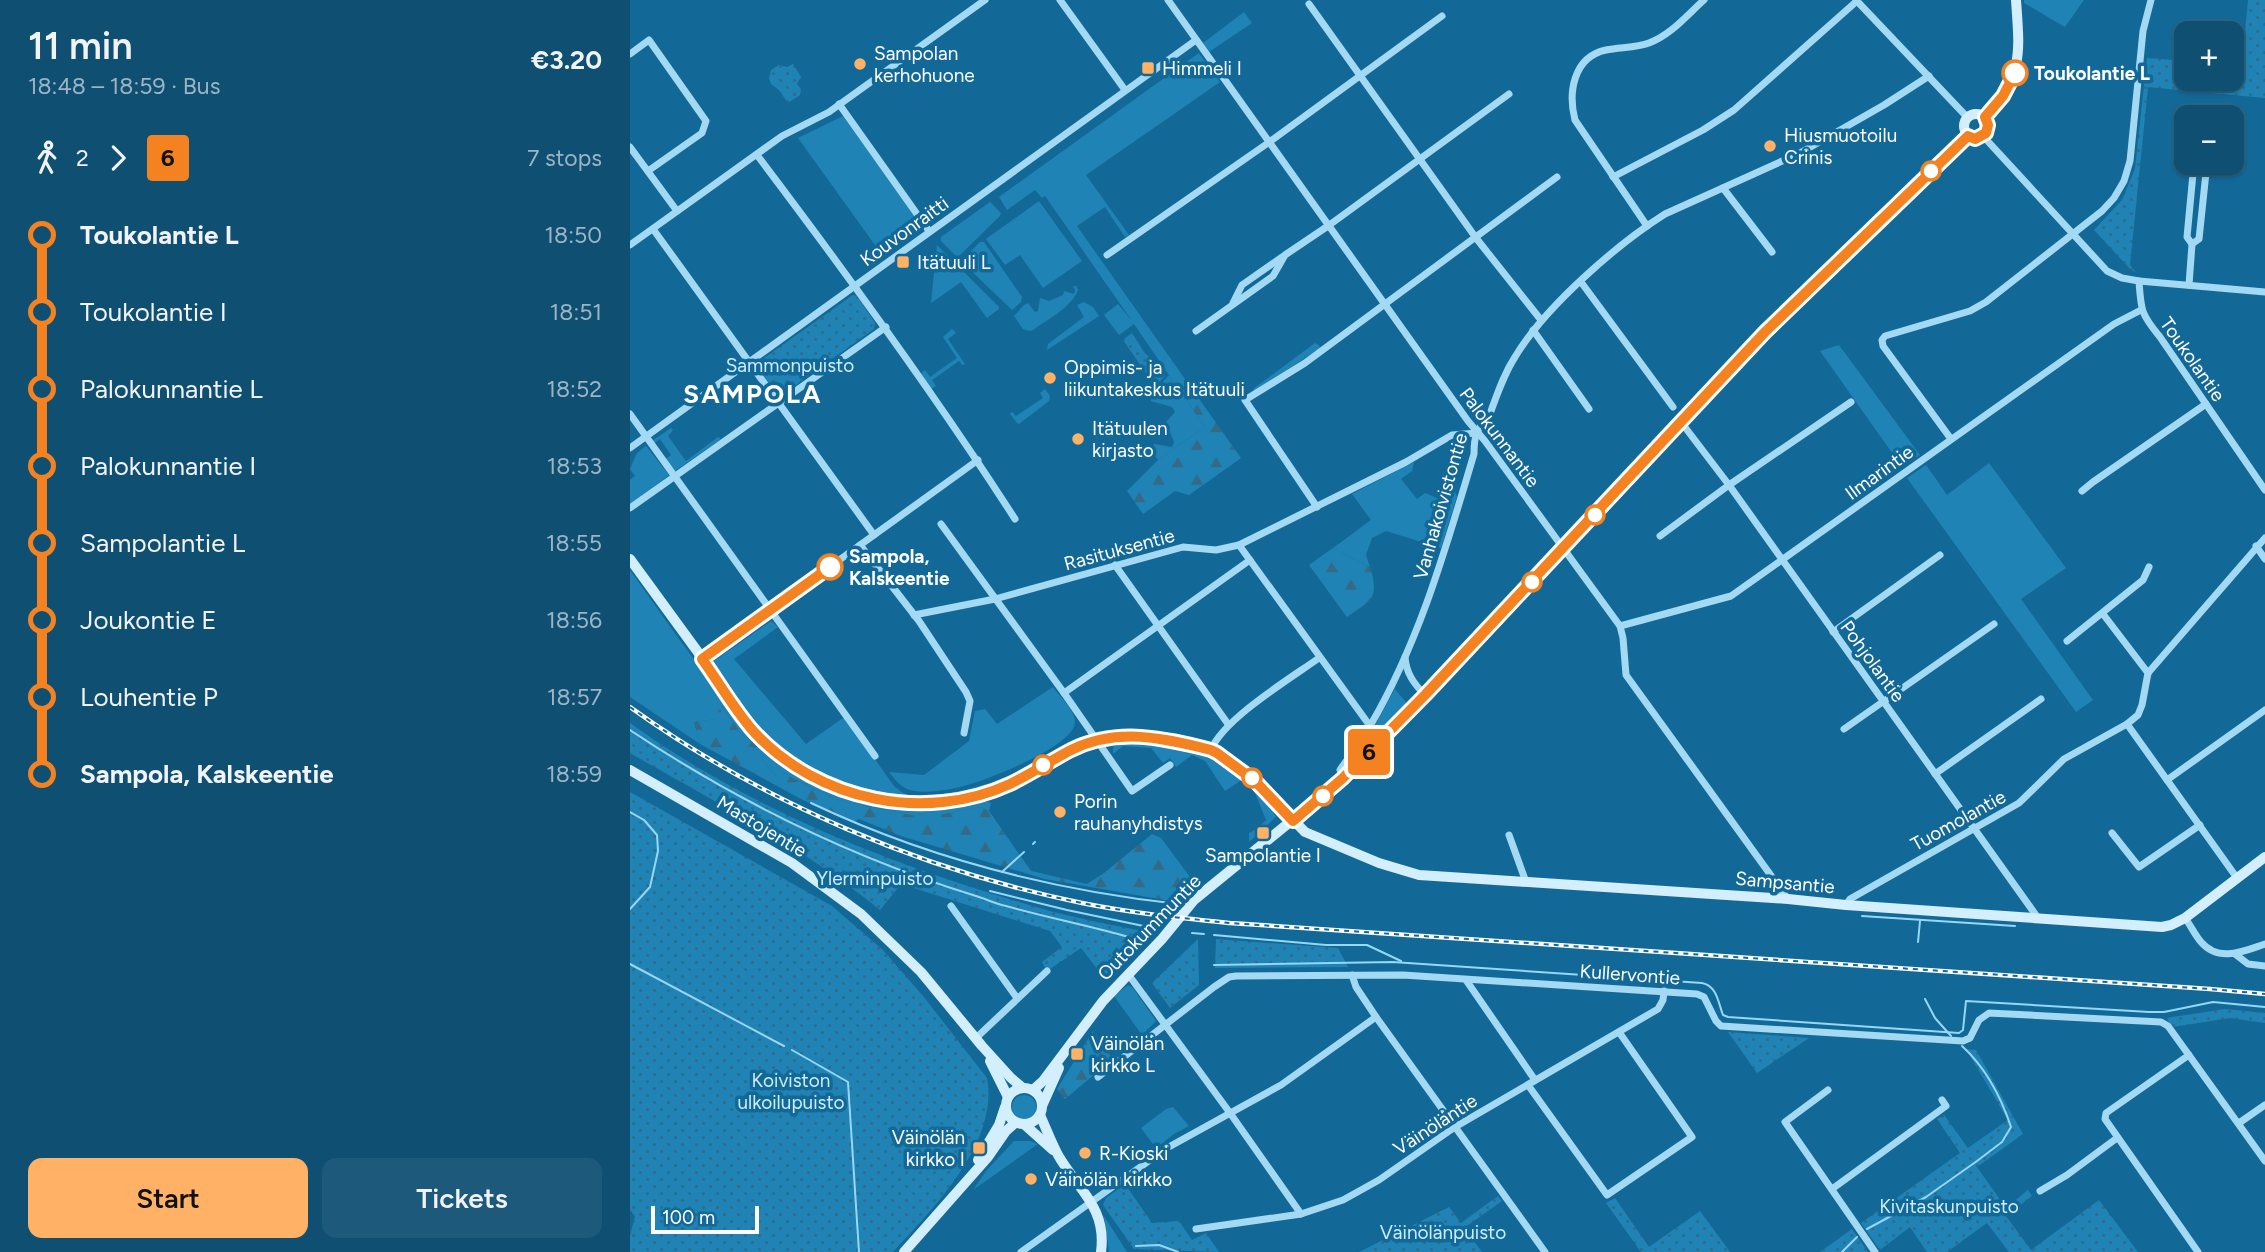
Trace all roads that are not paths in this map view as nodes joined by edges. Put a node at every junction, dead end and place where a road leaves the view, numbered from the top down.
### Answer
1 (985, 0) edge
2 (1060, 0) edge
3 (1168, 0) edge
4 (1704, 0) edge
5 (2016, 0) edge
6 (2151, 0) edge
7 (1857, 1) edge
8 (1309, 4) dead end
9 (1441, 16) dead end
10 (1196, 40) junction
11 (630, 54) edge
12 (1360, 76) junction
13 (1928, 76) junction
14 (1125, 90) junction
15 (1509, 94) dead end
16 (839, 104) junction
17 (1967, 117) junction
18 (1985, 117) junction
19 (1968, 136) junction
20 (1983, 136) junction
21 (1268, 143) junction
22 (630, 147) edge
23 (757, 155) junction
24 (1420, 159) junction
25 (648, 171) junction
26 (2193, 175) edge
27 (2205, 175) edge
28 (1557, 177) dead end
29 (1614, 177) junction
30 (2192, 184) junction
31 (2204, 186) junction
32 (1723, 188) junction
33 (677, 211) junction
34 (1328, 226) junction
35 (1647, 226) junction
36 (653, 229) junction
37 (929, 231) junction
38 (2074, 234) junction
39 (1476, 238) junction
40 (2192, 244) junction
41 (630, 245) edge
42 (1772, 251) dead end
43 (1107, 256) dead end
44 (2139, 281) junction
45 (1581, 282) junction
46 (2189, 285) junction
47 (854, 287) junction
48 (2265, 292) edge
49 (1384, 305) junction
50 (2141, 310) junction
51 (1541, 320) junction
52 (886, 327) junction
53 (1533, 330) junction
54 (1196, 331) dead end
55 (749, 363) junction
56 (1851, 402) dead end
57 (779, 403) junction
58 (2206, 404) junction
59 (1673, 407) dead end
60 (1589, 409) dead end
61 (630, 414) edge
62 (1681, 422) junction
63 (1477, 433) junction
64 (646, 436) junction
65 (1951, 439) junction
66 (630, 448) edge
67 (978, 460) junction
68 (673, 477) junction
69 (1728, 485) junction
70 (2265, 490) edge
71 (2082, 491) dead end
72 (1317, 507) junction
73 (630, 509) edge
74 (1015, 519) dead end
75 (941, 524) dead end
76 (874, 535) junction
77 (1660, 536) dead end
78 (2265, 538) edge
79 (860, 545) junction
80 (1239, 545) junction
81 (2256, 546) junction
82 (1564, 548) junction
83 (1940, 555) dead end
84 (630, 559) edge
85 (2265, 559) edge
86 (1250, 560) junction
87 (1782, 561) junction
88 (1115, 565) junction
89 (2149, 567) dead end
90 (995, 599) junction
91 (769, 610) junction
92 (2103, 614) junction
93 (914, 615) junction
94 (1994, 624) dead end
95 (1620, 626) junction
96 (1158, 627) junction
97 (1833, 632) junction
98 (2067, 641) dead end
99 (1405, 656) junction
100 (1319, 658) junction
101 (702, 659) junction
102 (2148, 673) junction
103 (1065, 693) junction
104 (1425, 695) junction
105 (2041, 699) dead end
106 (1883, 702) junction
107 (2265, 710) edge
108 (1228, 724) junction
109 (2127, 724) junction
110 (1370, 726) junction
111 (1844, 729) dead end
112 (964, 733) dead end
113 (1097, 740) junction
114 (1211, 750) junction
115 (875, 756) dead end
116 (1170, 765) dead end
117 (630, 770) edge
118 (1935, 774) junction
119 (1343, 778) junction
120 (2167, 780) junction
121 (1293, 821) junction
122 (2200, 825) junction
123 (1974, 828) junction
124 (2112, 833) dead end
125 (1509, 835) dead end
126 (2265, 858) edge
127 (2237, 878) junction
128 (1526, 882) junction
129 (1788, 899) junction
130 (1846, 905) junction
131 (951, 906) dead end
132 (2038, 918) junction
133 (2185, 918) junction
134 (2265, 944) edge
135 (2235, 954) junction
136 (2265, 966) edge
137 (1047, 971) dead end
138 (1128, 974) junction
139 (1352, 975) junction
140 (1466, 980) junction
141 (1664, 991) junction
142 (1017, 998) junction
143 (1376, 1017) junction
144 (1166, 1024) junction
145 (1619, 1032) junction
146 (1076, 1038) junction
147 (979, 1042) junction
148 (2189, 1055) junction
149 (1098, 1077) dead end
150 (1535, 1080) junction
151 (1528, 1085) junction
152 (1028, 1089) junction
153 (1828, 1090) dead end
154 (1942, 1100) dead end
155 (1007, 1102) junction
156 (2265, 1105) edge
157 (1041, 1110) junction
158 (1230, 1113) junction
159 (1020, 1124) junction
160 (2239, 1124) junction
161 (1455, 1127) junction
162 (2117, 1138) junction
163 (1058, 1154) junction
164 (2265, 1161) edge
165 (964, 1183) junction
166 (1832, 1189) junction
167 (2040, 1191) dead end
168 (1089, 1200) junction
169 (1301, 1214) junction
170 (1196, 1229) dead end
171 (904, 1252) edge
172 (1021, 1252) edge
173 (1101, 1252) edge
174 (1545, 1252) edge
175 (1875, 1252) edge
176 (2198, 1252) edge

1 - 16 street
2 - 14 street
3 - 10 street, Palokunnantie
4 - 29 street
5 - 18 street
6 - 38 street
7 - 13 street
7 - 29 street
8 - 12 street
9 - 12 street
10 - 14 street, Kouvonraitti
10 - 21 street, Palokunnantie
11 - 25 street
12 - 21 street
12 - 24 street
13 - 17 street
13 - 32 street, Vanhakoivistontie
14 - 37 street, Kouvonraitti
15 - 24 street
16 - 23 street
16 - 37 street
17 - 18 street
17 - 19 street
18 - 20 street
19 - 20 street
19 - 62 street, Outokummuntie
20 - 38 street
21 - 34 street, Palokunnantie
21 - 43 street
22 - 25 street
23 - 33 street
23 - 47 street
24 - 34 street
24 - 39 street
25 - 33 street
26 - 30 street
27 - 31 street
28 - 39 street
29 - 35 street
30 - 31 street
30 - 40 street
31 - 40 street
32 - 35 street, Vanhakoivistontie
32 - 42 street
33 - 36 street
34 - 49 street, Palokunnantie
34 - 54 street
35 - 45 street, Vanhakoivistontie
36 - 41 street
36 - 55 street
37 - 47 street, Kouvonraitti
38 - 44 street
38 - 65 street
39 - 49 street
39 - 51 street
40 - 46 street
44 - 46 street
44 - 50 street, Toukolantie
45 - 51 street, Vanhakoivistontie
45 - 59 street
46 - 48 street
47 - 52 street
47 - 55 street, Kouvonraitti
49 - 63 street, Palokunnantie
49 - 72 street
50 - 58 street, Toukolantie
50 - 65 street, Ilmarintie
51 - 53 street, Vanhakoivistontie
52 - 57 street
52 - 67 street
53 - 60 street
53 - 63 street, Vanhakoivistontie
55 - 57 street
55 - 64 street, Kouvonraitti
56 - 69 street
57 - 68 street
57 - 76 street
58 - 70 street, Toukolantie
58 - 71 street
61 - 64 street
62 - 69 street, Pohjolantie
62 - 82 street, Outokummuntie
63 - 72 street, Rasituksentie
63 - 82 street, Palokunnantie
63 - 99 street, Vanhakoivistontie
64 - 66 street, Kouvonraitti
64 - 68 street
65 - 87 street, Ilmarintie
67 - 74 street
67 - 76 street
68 - 73 street
68 - 91 street
69 - 77 street
69 - 87 street, Pohjolantie
72 - 80 street, Rasituksentie
75 - 90 street
76 - 79 street
78 - 81 street
79 - 91 street
79 - 93 street
80 - 86 street
80 - 88 street, Rasituksentie
81 - 85 street
81 - 102 street
82 - 95 street, Palokunnantie
82 - 104 street, Outokummuntie
83 - 97 street
84 - 101 street
86 - 96 street
86 - 100 street
87 - 95 street, Ilmarintie
87 - 97 street, Pohjolantie
88 - 90 street, Rasituksentie
88 - 96 street
89 - 92 street
90 - 93 street, Rasituksentie
90 - 103 street
91 - 101 street
91 - 115 street
92 - 98 street
92 - 102 street
93 - 112 street
94 - 106 street
95 - 129 street, Palokunnantie
96 - 103 street
96 - 108 street
97 - 106 street, Pohjolantie
99 - 104 street
99 - 110 street, Vanhakoivistontie
100 - 108 street
100 - 110 street
101 - 113 street
102 - 109 street
103 - 113 street
104 - 119 street, Outokummuntie
105 - 118 street
106 - 111 street
106 - 118 street, Pohjolantie
107 - 120 street
108 - 114 street
109 - 120 street
109 - 123 street, Tuomolantie
110 - 119 street, Vanhakoivistontie
113 - 114 street
113 - 116 street
114 - 121 street, Sampsantie
117 - 147 street, Mastojentie
118 - 123 street, Pohjolantie
119 - 121 street, Outokummuntie
120 - 122 street
121 - 128 street, Sampsantie
121 - 138 street, Outokummuntie
122 - 124 street
122 - 127 street
123 - 130 street, Tuomolantie
123 - 132 street, Pohjolantie
125 - 128 street
126 - 127 street, Sampsantie
127 - 133 street, Sampsantie
128 - 129 street, Sampsantie
129 - 130 street, Sampsantie
130 - 132 street, Sampsantie
131 - 142 street
132 - 133 street, Sampsantie
133 - 135 street
134 - 135 street
135 - 136 street
137 - 142 street
138 - 144 street
138 - 146 street, Outokummuntie
139 - 140 street, Kullervontie
139 - 143 street
139 - 144 street, Kullervontie
140 - 141 street, Kullervontie
140 - 150 street
141 - 145 street, Väinöläntie
141 - 148 street, Kullervontie
142 - 147 street
143 - 158 street
143 - 161 street
144 - 149 street, Kullervontie
144 - 158 street
145 - 150 street, Väinöläntie
145 - 151 street
146 - 152 street, Outokummuntie
146 - 157 street, Outokummuntie
147 - 152 street, Mastojentie
147 - 155 street, Mastojentie
148 - 160 street
148 - 162 street
150 - 151 street, Väinöläntie
151 - 161 street, Väinöläntie
152 - 155 street
152 - 157 street
153 - 166 street
154 - 166 street
155 - 159 street
155 - 165 street
156 - 160 street
157 - 159 street
157 - 163 street
158 - 168 street
158 - 169 street
159 - 163 street
159 - 165 street
160 - 164 street
161 - 169 street, Väinöläntie
161 - 174 street
162 - 167 street
162 - 176 street
163 - 168 street
165 - 171 street
166 - 175 street
168 - 172 street
168 - 173 street
169 - 170 street, Väinöläntie

